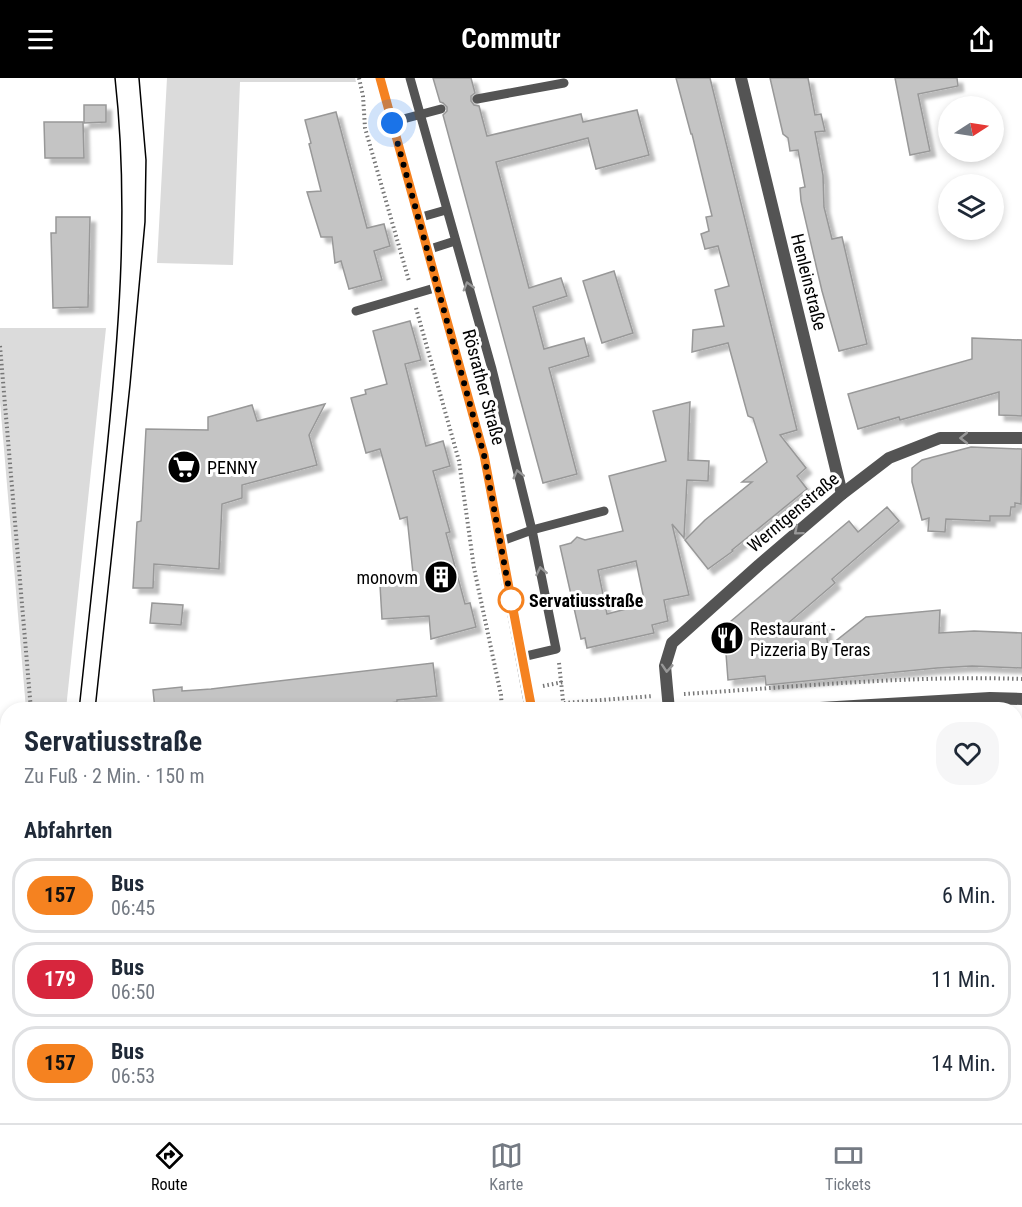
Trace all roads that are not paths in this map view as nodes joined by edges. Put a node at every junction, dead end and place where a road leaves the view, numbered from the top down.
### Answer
1 (380, 78) edge
2 (410, 78) edge
3 (741, 78) edge
4 (564, 83) dead end
5 (477, 99) dead end
6 (441, 109) dead end
7 (420, 114) junction
8 (392, 123) junction
9 (446, 210) junction
10 (418, 218) junction
11 (455, 241) junction
12 (427, 250) junction
13 (438, 287) junction
14 (356, 311) dead end
15 (1022, 438) edge
16 (842, 494) junction
17 (604, 511) dead end
18 (532, 530) junction
19 (499, 542) junction
20 (522, 657) junction
21 (1022, 699) edge
22 (530, 702) edge
23 (668, 702) edge
24 (922, 702) edge

1 - 8 main road, Rösrather Straße
2 - 7 lane
3 - 16 street, Henleinstraße
4 - 5 lane
6 - 7 lane
7 - 8 lane
7 - 9 lane
8 - 10 main road, Rösrather Straße
9 - 10 lane
9 - 11 lane
10 - 12 main road, Rösrather Straße
11 - 12 lane
18 -> 11 lane
12 - 13 main road, Rösrather Straße
13 - 14 lane
13 - 19 main road, Rösrather Straße
15 -> 16 street, Werntgenstraße
16 -> 23 street, Werntgenstraße
17 - 18 lane
18 - 19 lane
20 -> 18 lane
19 - 20 main road, Rösrather Straße
20 - 22 main road, Rösrather Straße
21 - 24 street

